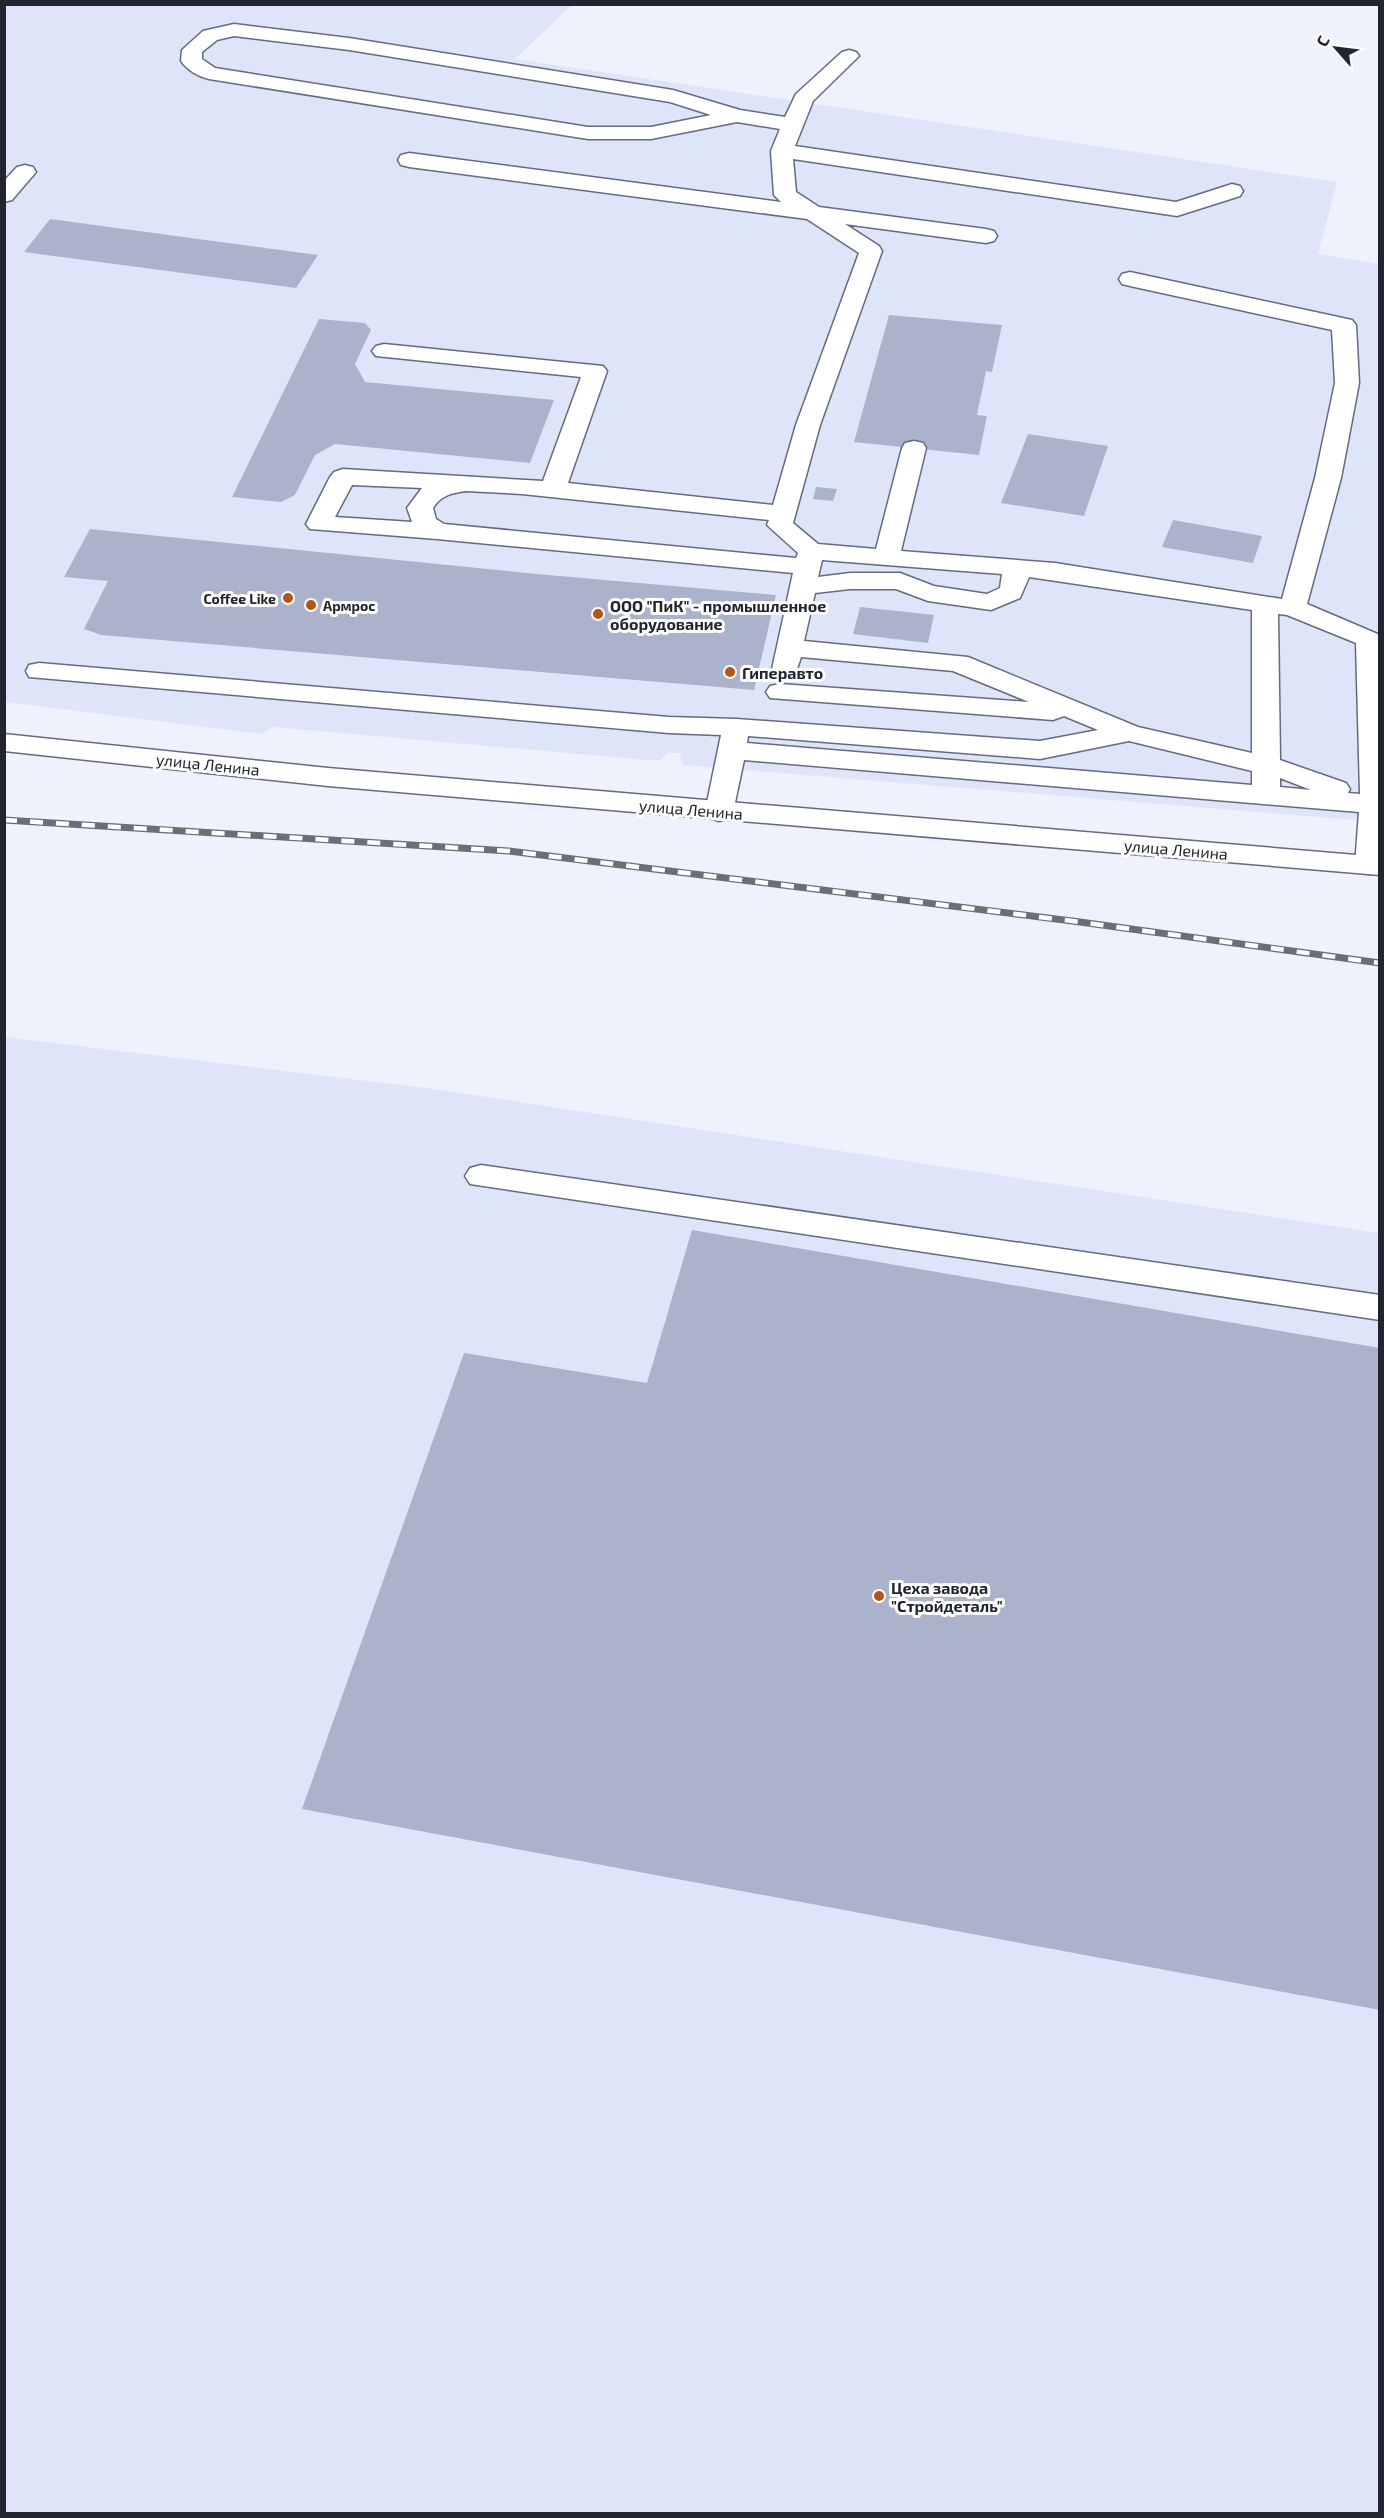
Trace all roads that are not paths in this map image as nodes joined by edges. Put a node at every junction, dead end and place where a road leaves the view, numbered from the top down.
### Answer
1 (849, 56) dead end
2 (737, 116) junction
3 (792, 124) junction
4 (782, 151) junction
5 (409, 160) dead end
6 (25, 172) dead end
7 (1232, 191) dead end
8 (4, 195) edge
9 (812, 213) junction
10 (986, 236) dead end
11 (1130, 279) dead end
12 (384, 351) dead end
13 (914, 448) dead end
14 (466, 483) junction
15 (553, 489) junction
16 (783, 514) junction
17 (437, 531) junction
18 (887, 557) junction
19 (1013, 567) junction
20 (807, 568) junction
21 (1265, 604) junction
22 (1293, 608) junction
23 (790, 648) junction
24 (39, 671) dead end
25 (780, 692) junction
26 (1081, 714) junction
27 (1129, 733) junction
28 (735, 738) junction
29 (4, 742) edge
30 (1266, 766) junction
31 (1266, 795) junction
32 (1374, 804) junction
33 (719, 812) junction
34 (1374, 866) edge
35 (482, 1176) dead end
36 (1380, 1308) edge

1 - 3 main road
2 - 2 main road
2 - 3 main road
3 - 4 main road
4 - 7 main road
4 - 9 main road
5 - 9 main road
6 - 8 main road
9 - 10 main road
9 - 16 main road
11 - 22 main road
12 - 15 main road
13 - 18 main road
14 - 15 main road
14 - 17 main road
14 - 17 main road
15 - 16 main road
16 - 20 main road
17 - 20 main road
18 - 19 main road
18 - 20 main road
19 - 20 main road
19 - 21 main road
20 - 23 main road
21 - 22 main road
21 - 30 main road
22 - 32 main road
23 - 25 main road
23 - 26 main road
24 - 28 main road
25 - 26 main road
25 - 28 main road
26 - 27 main road
27 - 28 main road
27 - 30 main road
28 - 31 main road
28 - 33 main road
29 - 33 main road, улица Ленина
30 - 31 main road
30 - 32 main road
31 - 32 main road
32 - 34 main road
33 - 34 main road, улица Ленина
35 - 36 main road

